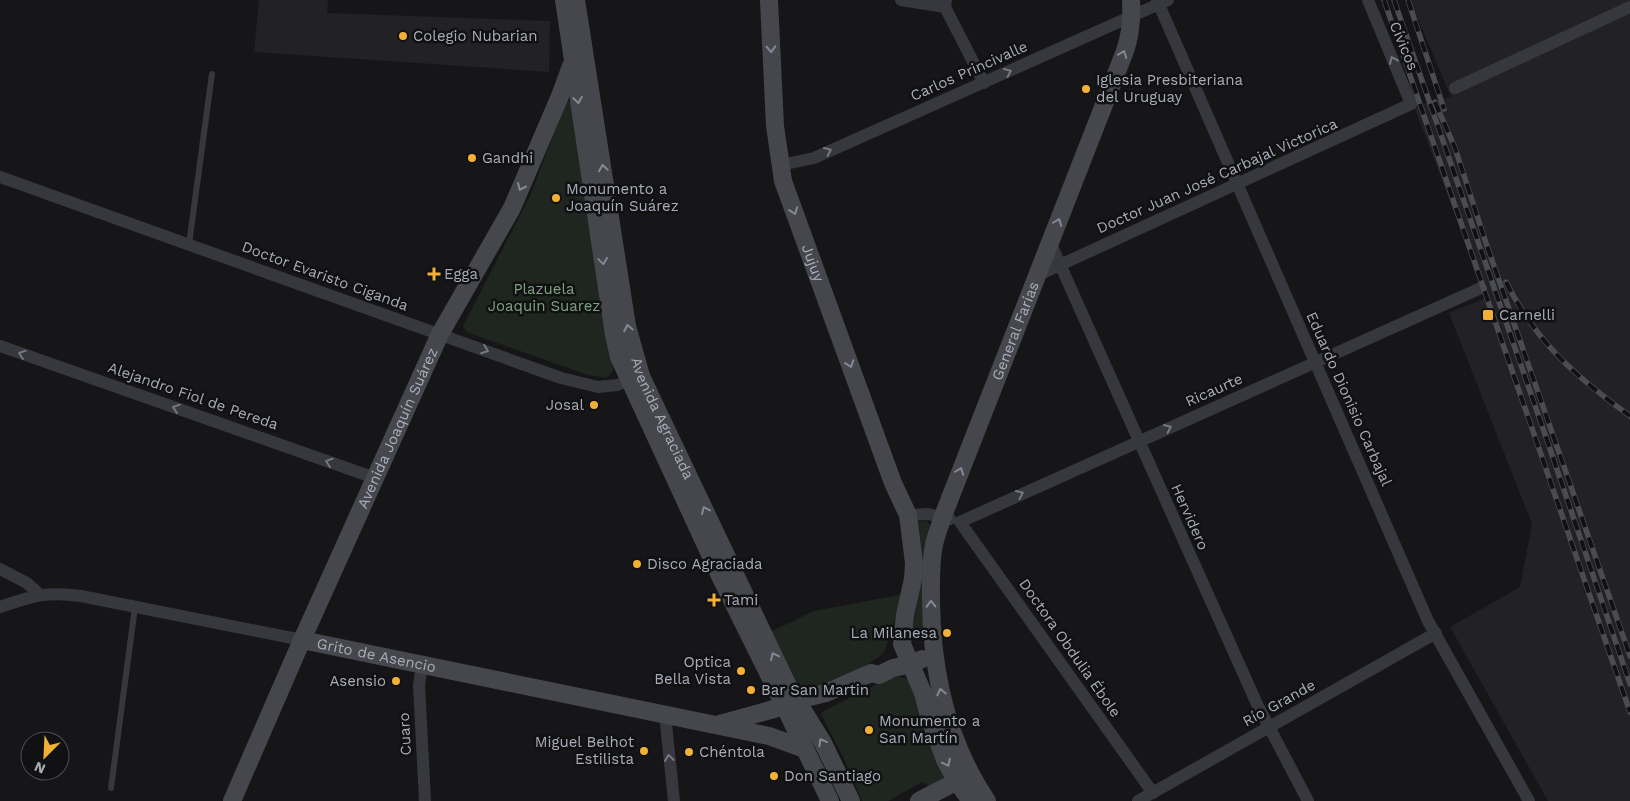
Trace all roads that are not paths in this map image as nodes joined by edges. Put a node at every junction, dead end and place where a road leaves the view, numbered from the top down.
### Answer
1 (564, 0) edge
2 (576, 0) edge
3 (769, 0) edge
4 (901, 0) edge
5 (1368, 0) edge
6 (1161, 1) edge
7 (946, 3) edge
8 (1630, 7) edge
9 (1132, 8) edge
10 (572, 61) junction
11 (212, 74) dead end
12 (984, 83) junction
13 (1455, 88) dead end
14 (1411, 104) joint
15 (781, 165) junction
16 (0, 177) edge
17 (1238, 185) junction
18 (1050, 242) junction
19 (189, 244) junction
20 (1060, 265) junction
21 (1036, 276) junction
22 (1481, 288) dead end
23 (440, 334) junction
24 (0, 346) edge
25 (1315, 362) junction
26 (635, 378) junction
27 (1138, 441) junction
28 (375, 478) junction
29 (908, 515) junction
30 (943, 516) junction
31 (960, 522) junction
32 (0, 569) edge
33 (40, 595) junction
34 (0, 607) edge
35 (135, 607) junction
36 (1436, 633) junction
37 (302, 640) junction
38 (902, 644) junction
39 (933, 652) junction
40 (912, 664) junction
41 (422, 665) junction
42 (871, 673) junction
43 (794, 709) junction
44 (665, 714) junction
45 (717, 725) junction
46 (1268, 728) junction
47 (754, 733) junction
48 (805, 749) junction
49 (964, 778) junction
50 (111, 788) dead end
51 (1153, 792) junction
52 (232, 801) edge
53 (425, 801) edge
54 (674, 801) edge
55 (830, 801) edge
56 (851, 801) edge
57 (919, 801) edge
58 (971, 801) edge
59 (987, 801) edge
60 (1138, 801) edge
61 (1308, 801) edge
62 (1529, 801) edge

1 - 10 street, Avenida Agraciada
26 -> 2 street, Avenida Agraciada
3 -> 15 street, Jujuy
4 - 7 street
14 -> 5 street, Cívicos
6 - 9 street, Carlos Princivalle
6 - 17 street, Eduardo Dionisio Carbajal
7 - 12 street
8 - 13 street
12 -> 9 street, Carlos Princivalle
18 -> 9 street, General Farías
10 -> 23 street, Avenida Joaquín Suárez
10 -> 26 street, Avenida Agraciada
11 - 19 lane
15 -> 12 street, Carlos Princivalle
14 - 17 street, Doctor Juan José Carbajal Victorica
15 -> 29 street, Jujuy
16 - 19 street, Doctor Evaristo Ciganda
17 - 20 street, Doctor Juan José Carbajal Victorica
17 - 25 street, Eduardo Dionisio Carbajal
18 - 20 street, Hervidero
18 - 21 street, General Farías
19 - 23 street, Doctor Evaristo Ciganda
20 - 21 street, Doctor Juan José Carbajal Victorica
20 - 27 street, Hervidero
30 -> 21 street, General Farías
22 - 25 street, Ricaurte
23 -> 26 street, Doctor Evaristo Ciganda
23 - 28 street, Avenida Joaquín Suárez
28 -> 24 street, Alejandro Fiol de Pereda
27 -> 25 street, Ricaurte
25 - 36 street, Eduardo Dionisio Carbajal
26 - 43 street, Avenida Agraciada
31 -> 27 street, Ricaurte
27 - 46 street, Hervidero
28 - 37 street, Avenida Joaquín Suárez
29 - 30 street
29 - 38 street, Jujuy
30 - 31 street
39 -> 30 street, General Farías
31 - 51 street, Doctora Obdulia Ébole
32 - 33 street
33 - 34 street, Grito de Asencio
33 - 35 street, Grito de Asencio
35 - 37 street, Grito de Asencio
35 - 50 lane
36 - 46 street, Río Grande
36 - 62 street, Eduardo Dionisio Carbajal
37 - 41 street, Grito de Asencio
37 - 52 street, Avenida Joaquín Suárez
38 - 39 street
38 - 40 street
38 - 42 street
39 - 40 street
49 -> 39 street, General Farías
40 - 42 street
40 -> 49 street
41 - 44 street, Grito de Asencio
41 - 53 street, Cuaro
42 - 43 street
43 - 45 street
43 - 47 street
43 - 48 street, Avenida Agraciada
56 -> 43 street, Avenida Agraciada
44 - 45 street, Grito de Asencio
54 -> 44 street
45 - 47 street, Grito de Asencio
46 - 51 street, Río Grande
46 - 61 street, Hervidero
47 - 48 street, Grito de Asencio
48 - 55 street, Avenida Agraciada
49 - 57 street
49 - 58 street
49 - 59 street
51 - 60 street, Río Grande

